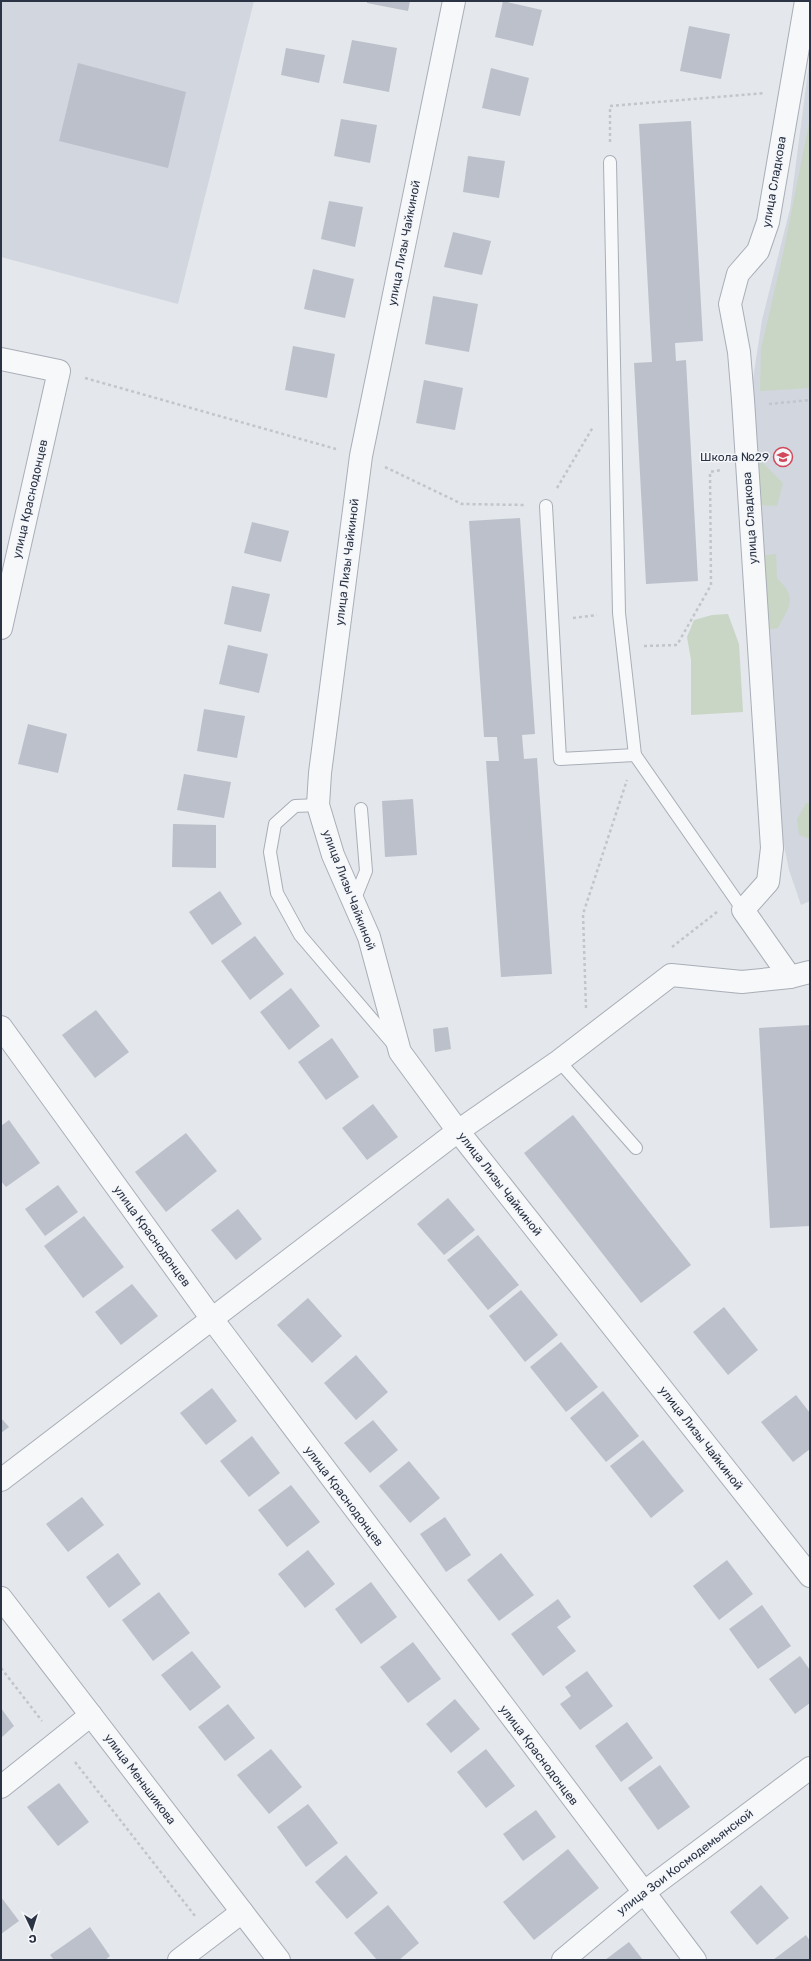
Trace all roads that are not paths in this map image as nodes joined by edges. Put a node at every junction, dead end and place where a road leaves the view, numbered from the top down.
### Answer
1 (454, 1) edge
2 (806, 1) edge
3 (610, 162) road end
4 (1, 359) edge
5 (546, 506) road end
6 (1, 628) edge
7 (635, 755) junction
8 (318, 804) junction
9 (361, 809) dead end
10 (354, 901) junction
11 (743, 910) junction
12 (800, 975) edge
13 (1, 1027) edge
14 (400, 1052) junction
15 (559, 1061) junction
16 (458, 1131) junction
17 (636, 1148) dead end
18 (212, 1319) junction
19 (1, 1480) edge
20 (810, 1576) edge
21 (1, 1598) edge
22 (91, 1715) junction
23 (810, 1768) edge
24 (1, 1787) edge
25 (643, 1893) junction
26 (242, 1912) junction
27 (179, 1960) edge
28 (278, 1960) edge
29 (563, 1960) edge
30 (695, 1960) edge

1 - 8 street, улица Лизы Чайкиной
2 - 11 street, улица Сладкова
3 - 7 lane
4 - 6 street, улица Краснодонцев
5 - 7 lane
7 - 11 lane
8 - 10 street, улица Лизы Чайкиной
8 - 14 lane
9 - 10 lane
10 - 14 street, улица Лизы Чайкиной
11 - 12 street
12 - 15 street
13 - 18 street, улица Краснодонцев
14 - 16 street, улица Лизы Чайкиной
15 - 16 street
15 - 17 lane
16 - 18 street
16 - 20 street, улица Лизы Чайкиной
18 - 19 street
18 - 25 street, улица Краснодонцев
21 - 22 street, улица Меньшикова
22 - 24 street
22 - 26 street, улица Меньшикова
23 - 25 street, улица Зои Космодемьянской
25 - 29 street, улица Зои Космодемьянской
25 - 30 street, улица Краснодонцев
26 - 27 street
26 - 28 street, улица Меньшикова

